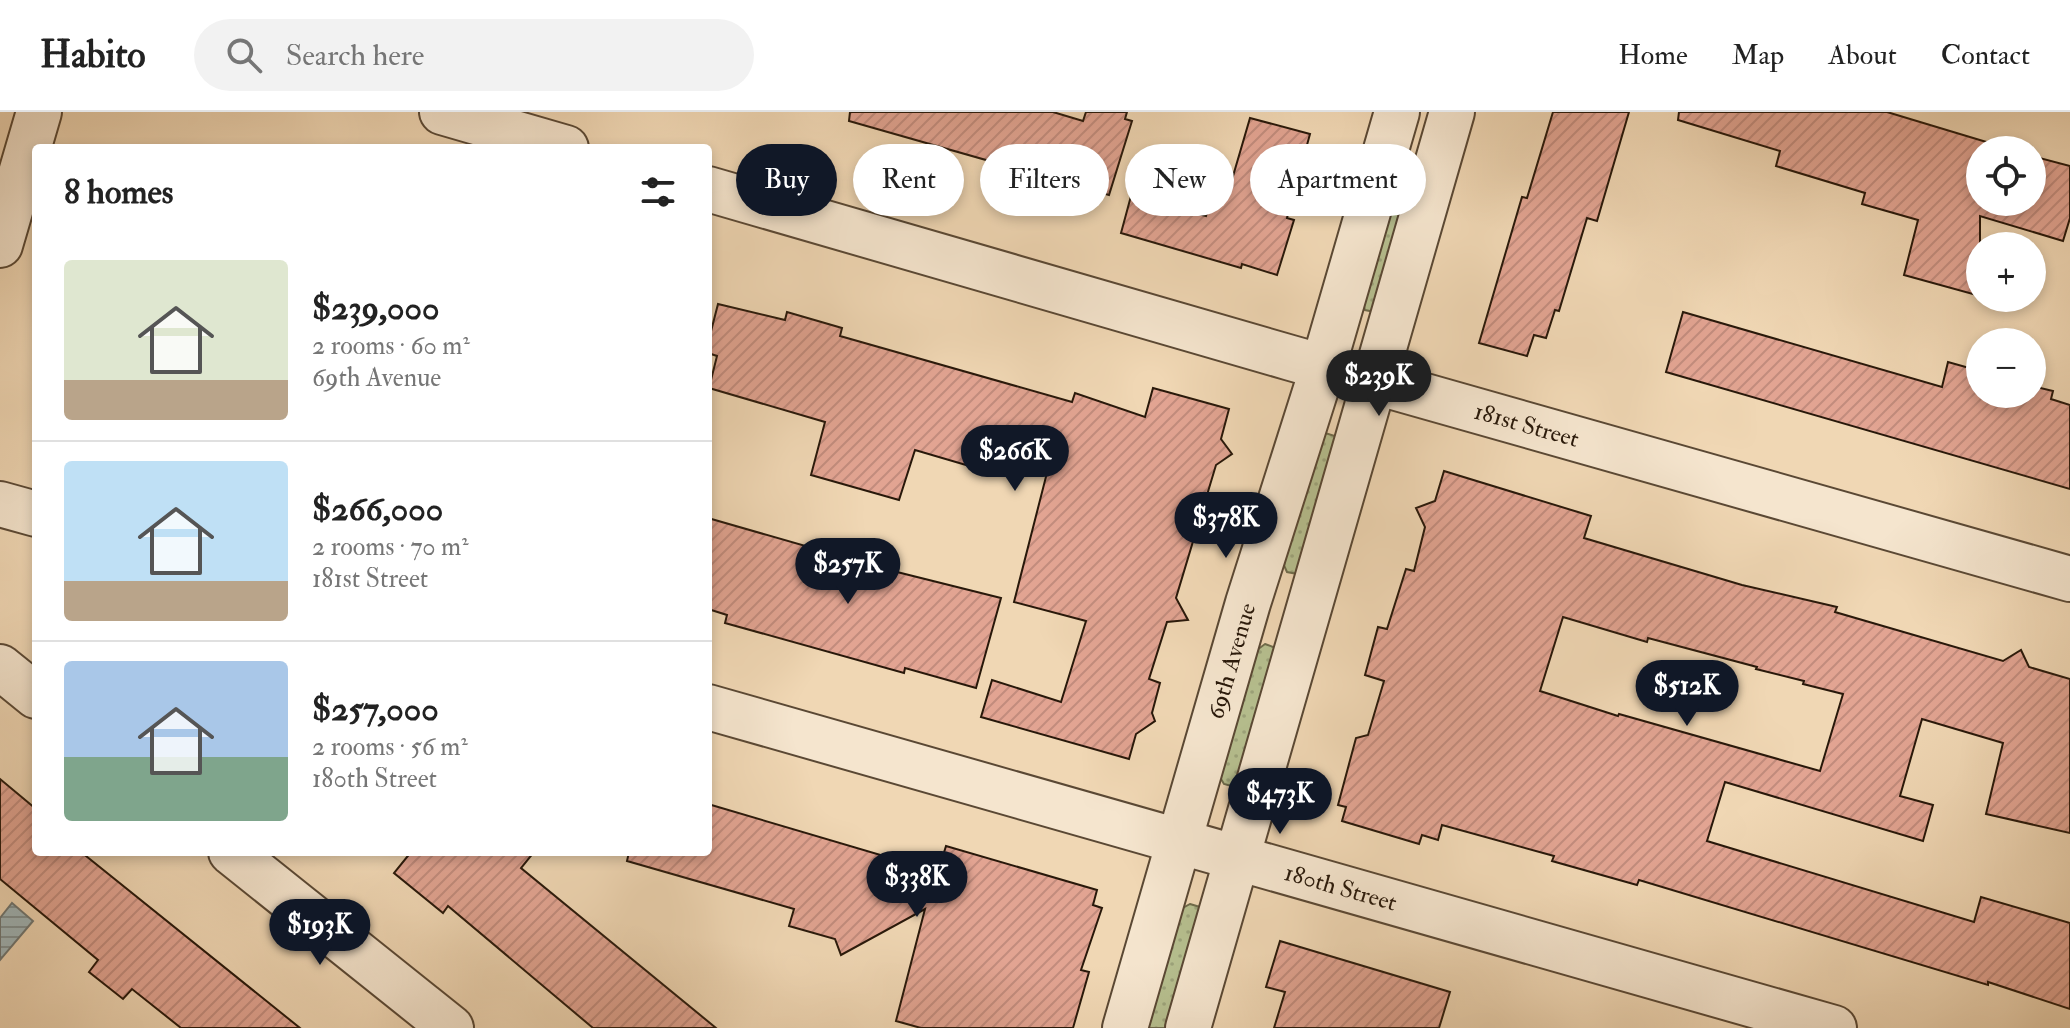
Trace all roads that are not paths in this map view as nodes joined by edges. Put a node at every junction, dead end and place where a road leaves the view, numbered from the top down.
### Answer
1 (39, 112) edge
2 (442, 112) edge
3 (1394, 121) edge
4 (1447, 129) edge
5 (552, 144) edge
6 (712, 190) edge
7 (0, 245) edge
8 (1323, 367) junction
9 (1373, 381) junction
10 (0, 504) edge
11 (32, 513) edge
12 (2070, 579) edge
13 (1248, 603) junction
14 (1306, 618) junction
15 (0, 667) edge
16 (32, 693) edge
17 (712, 708) edge
18 (1179, 842) junction
19 (236, 856) edge
20 (1237, 859) junction
21 (451, 1028) edge
22 (1125, 1028) edge
23 (1188, 1028) edge
24 (1834, 1028) edge

1 - 7 street
2 - 5 street
3 - 4 street
3 - 8 street, 69th Avenue
4 - 9 street
6 - 8 street, 181st Street
8 - 9 street, 181st Street
8 - 13 street, 69th Avenue
9 - 12 street, 181st Street
9 - 14 street
10 - 11 street
13 - 14 street
13 - 18 street, 69th Avenue
14 - 20 street
15 - 16 street
17 - 18 street, 180th Street
18 - 20 street, 180th Street
18 - 22 street, 69th Avenue
19 - 21 street
20 - 23 street
20 - 24 street, 180th Street

